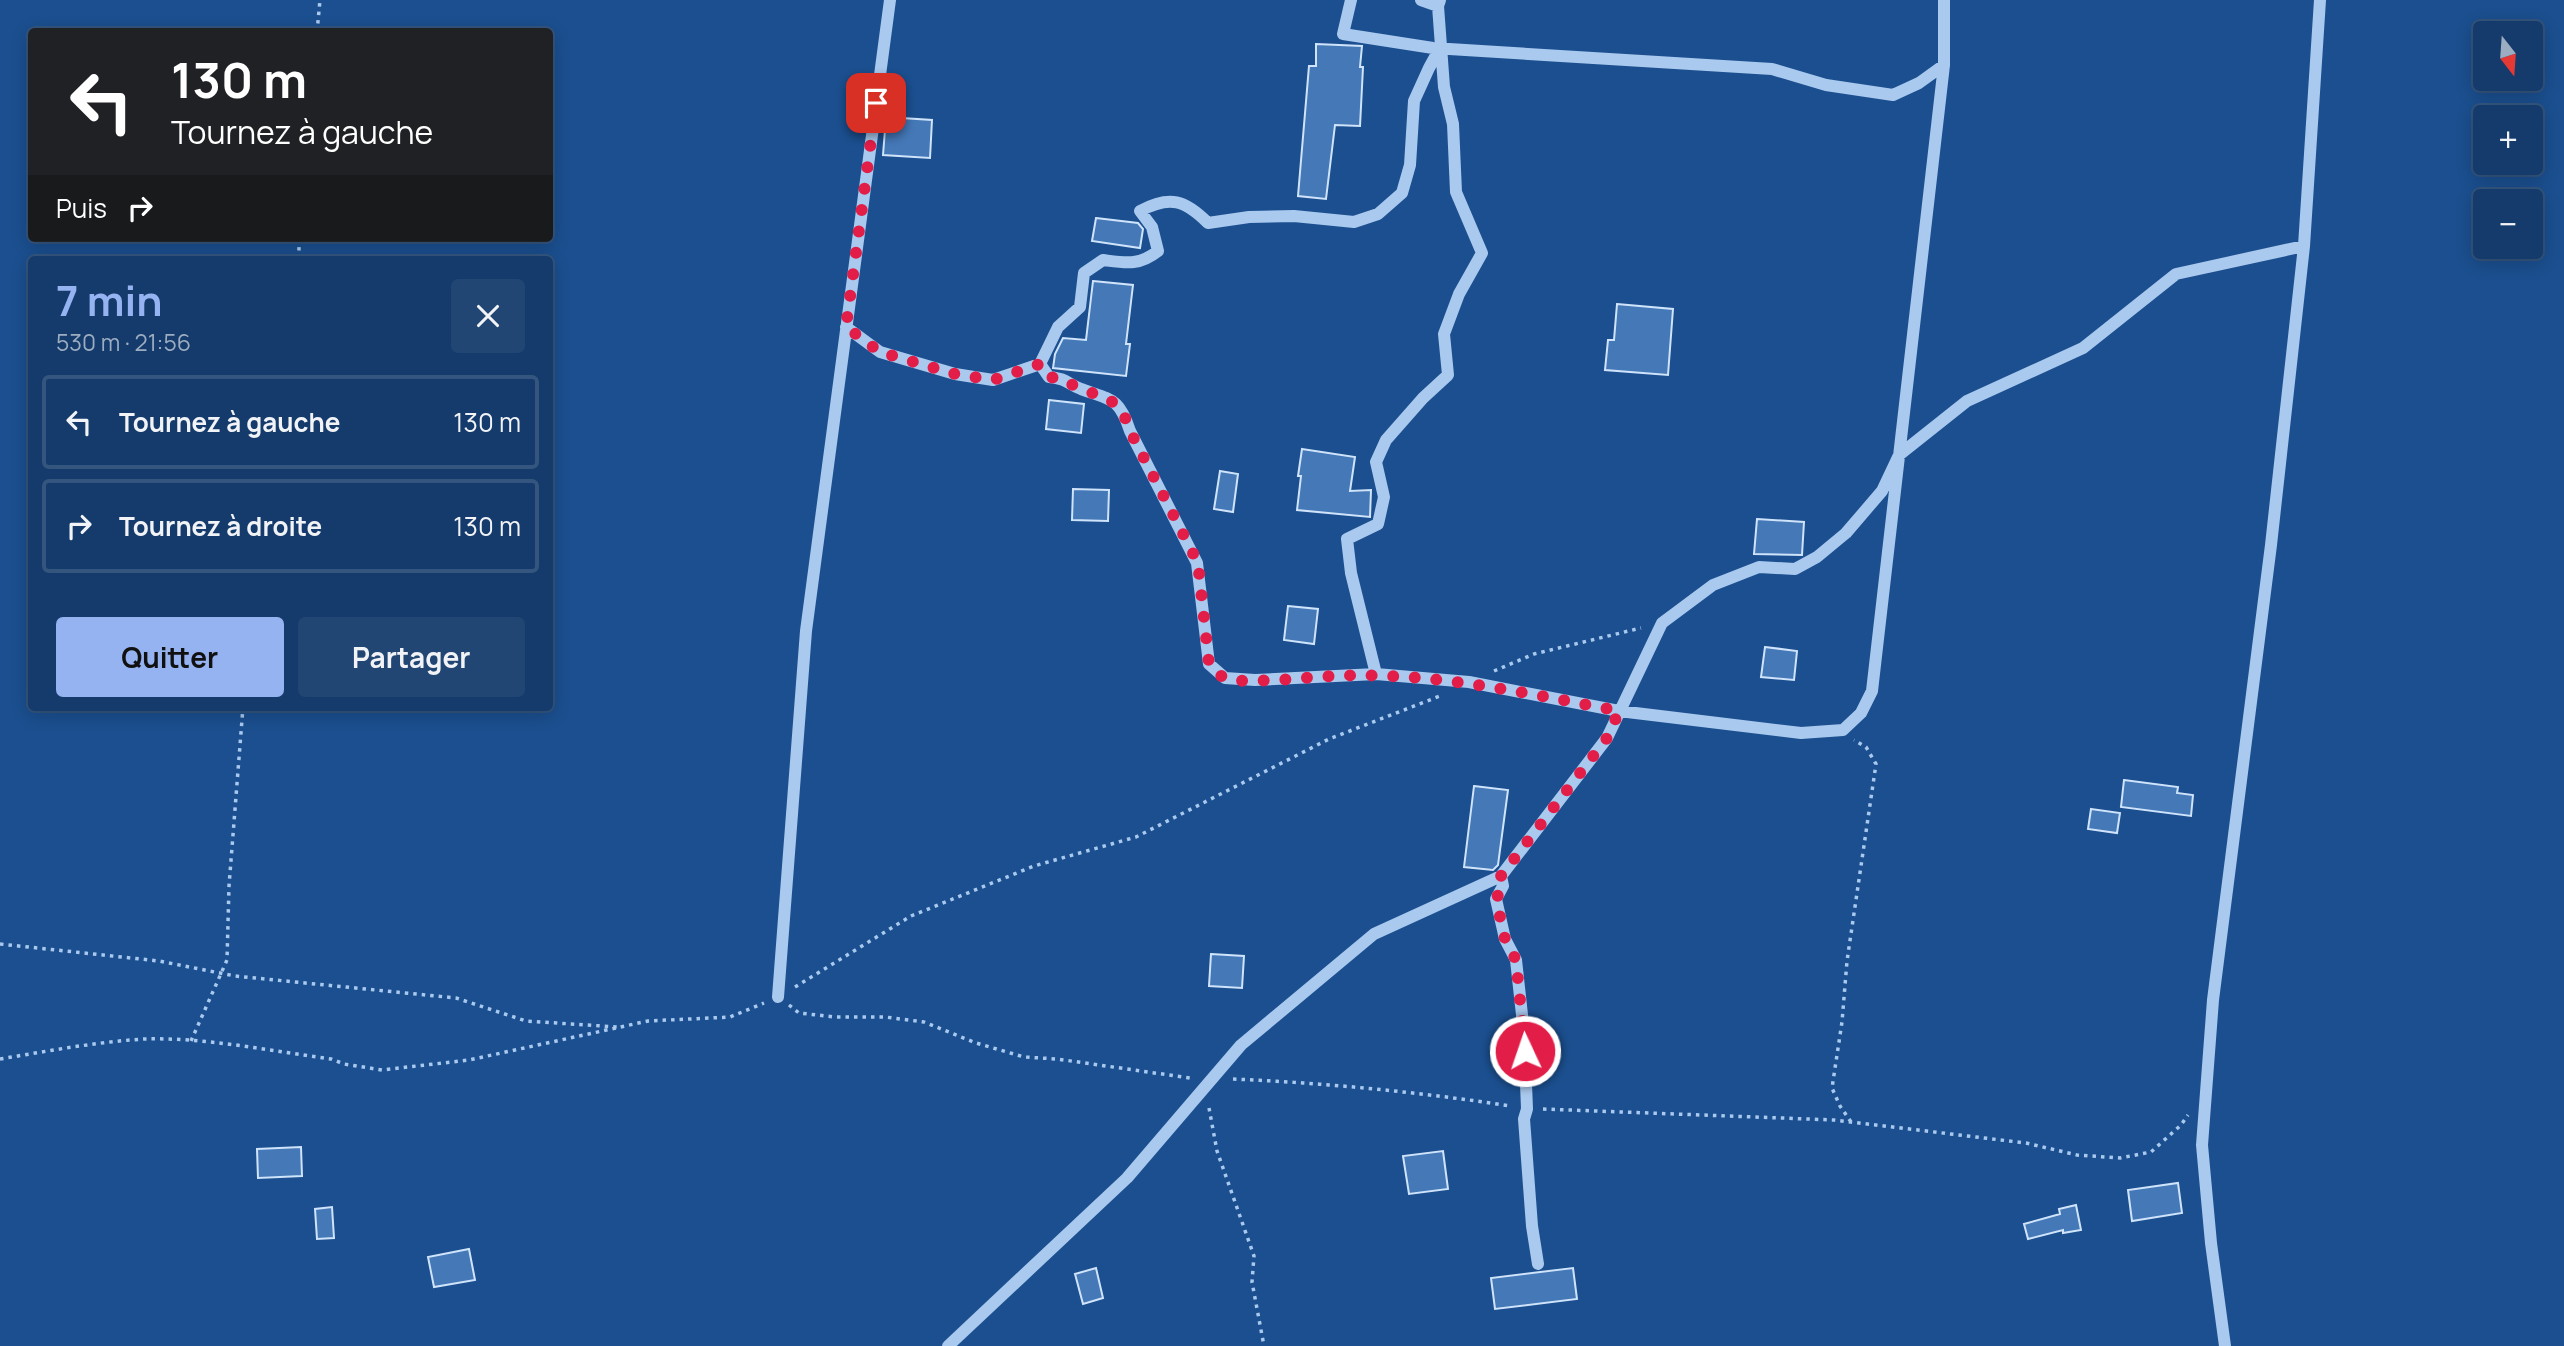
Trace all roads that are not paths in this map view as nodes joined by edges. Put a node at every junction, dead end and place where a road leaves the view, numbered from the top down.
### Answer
1 (890, 0) edge
2 (1351, 0) edge
3 (1421, 0) edge
4 (1944, 0) edge
5 (2320, 0) edge
6 (1439, 3) edge
7 (1440, 48) junction
8 (1944, 65) junction
9 (2304, 246) junction
10 (846, 327) junction
11 (1040, 364) junction
12 (1899, 455) junction
13 (1376, 674) junction
14 (1619, 711) junction
15 (1501, 876) junction
16 (778, 997) road end
17 (1538, 1264) dead end
18 (948, 1346) edge
19 (2225, 1346) edge

1 - 10 street
2 - 7 street
3 - 6 street
4 - 8 street
5 - 9 street
6 - 7 street
7 - 8 street
7 - 11 street
7 - 13 street
8 - 12 street
9 - 12 street
9 - 19 street
10 - 11 street
10 - 16 street
11 - 13 street
12 - 14 street
12 - 14 street
13 - 14 street
14 - 15 street
15 - 17 street
15 - 18 street

